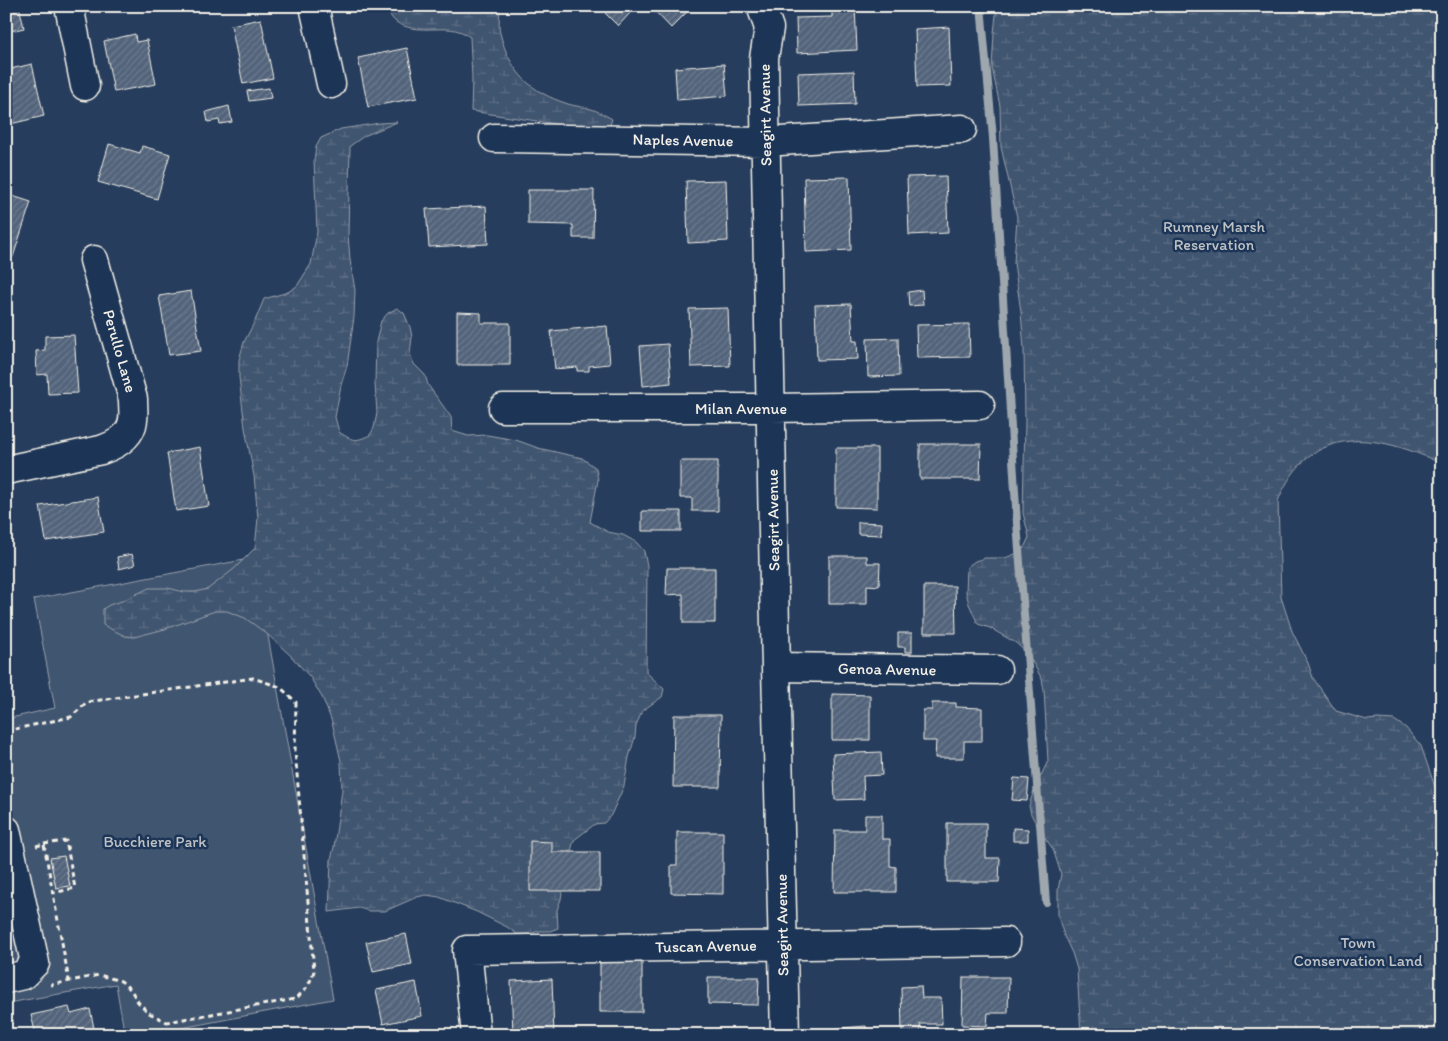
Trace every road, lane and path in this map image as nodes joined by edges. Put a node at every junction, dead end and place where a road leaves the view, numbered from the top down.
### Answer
1 (69, 6) edge
2 (314, 6) edge
3 (761, 6) edge
4 (332, 84) dead end
5 (85, 86) dead end
6 (962, 129) dead end
7 (494, 138) dead end
8 (766, 142) junction
9 (94, 260) dead end
10 (980, 405) dead end
11 (503, 408) dead end
12 (771, 408) junction
13 (6, 470) edge
14 (776, 667) junction
15 (997, 670) dead end
16 (6, 731) edge
17 (6, 830) edge
18 (44, 844) dead end
19 (53, 892) dead end
20 (1006, 942) dead end
21 (783, 945) junction
22 (6, 979) edge
23 (44, 986) dead end
24 (476, 1035) edge
25 (785, 1035) edge

1 - 5 street
2 - 4 street
3 - 8 street, Seagirt Avenue
6 - 8 street, Naples Avenue
7 - 8 street, Naples Avenue
8 - 12 street, Seagirt Avenue
9 - 13 street, Perullo Lane
10 - 12 street, Milan Avenue
11 - 12 street, Milan Avenue
12 - 14 street, Seagirt Avenue
14 - 15 street, Genoa Avenue
14 - 21 street, Seagirt Avenue
16 - 23 path
17 - 22 street
18 - 19 path
20 - 21 street, Tuscan Avenue
21 - 24 street, Tuscan Avenue
21 - 25 street, Seagirt Avenue

